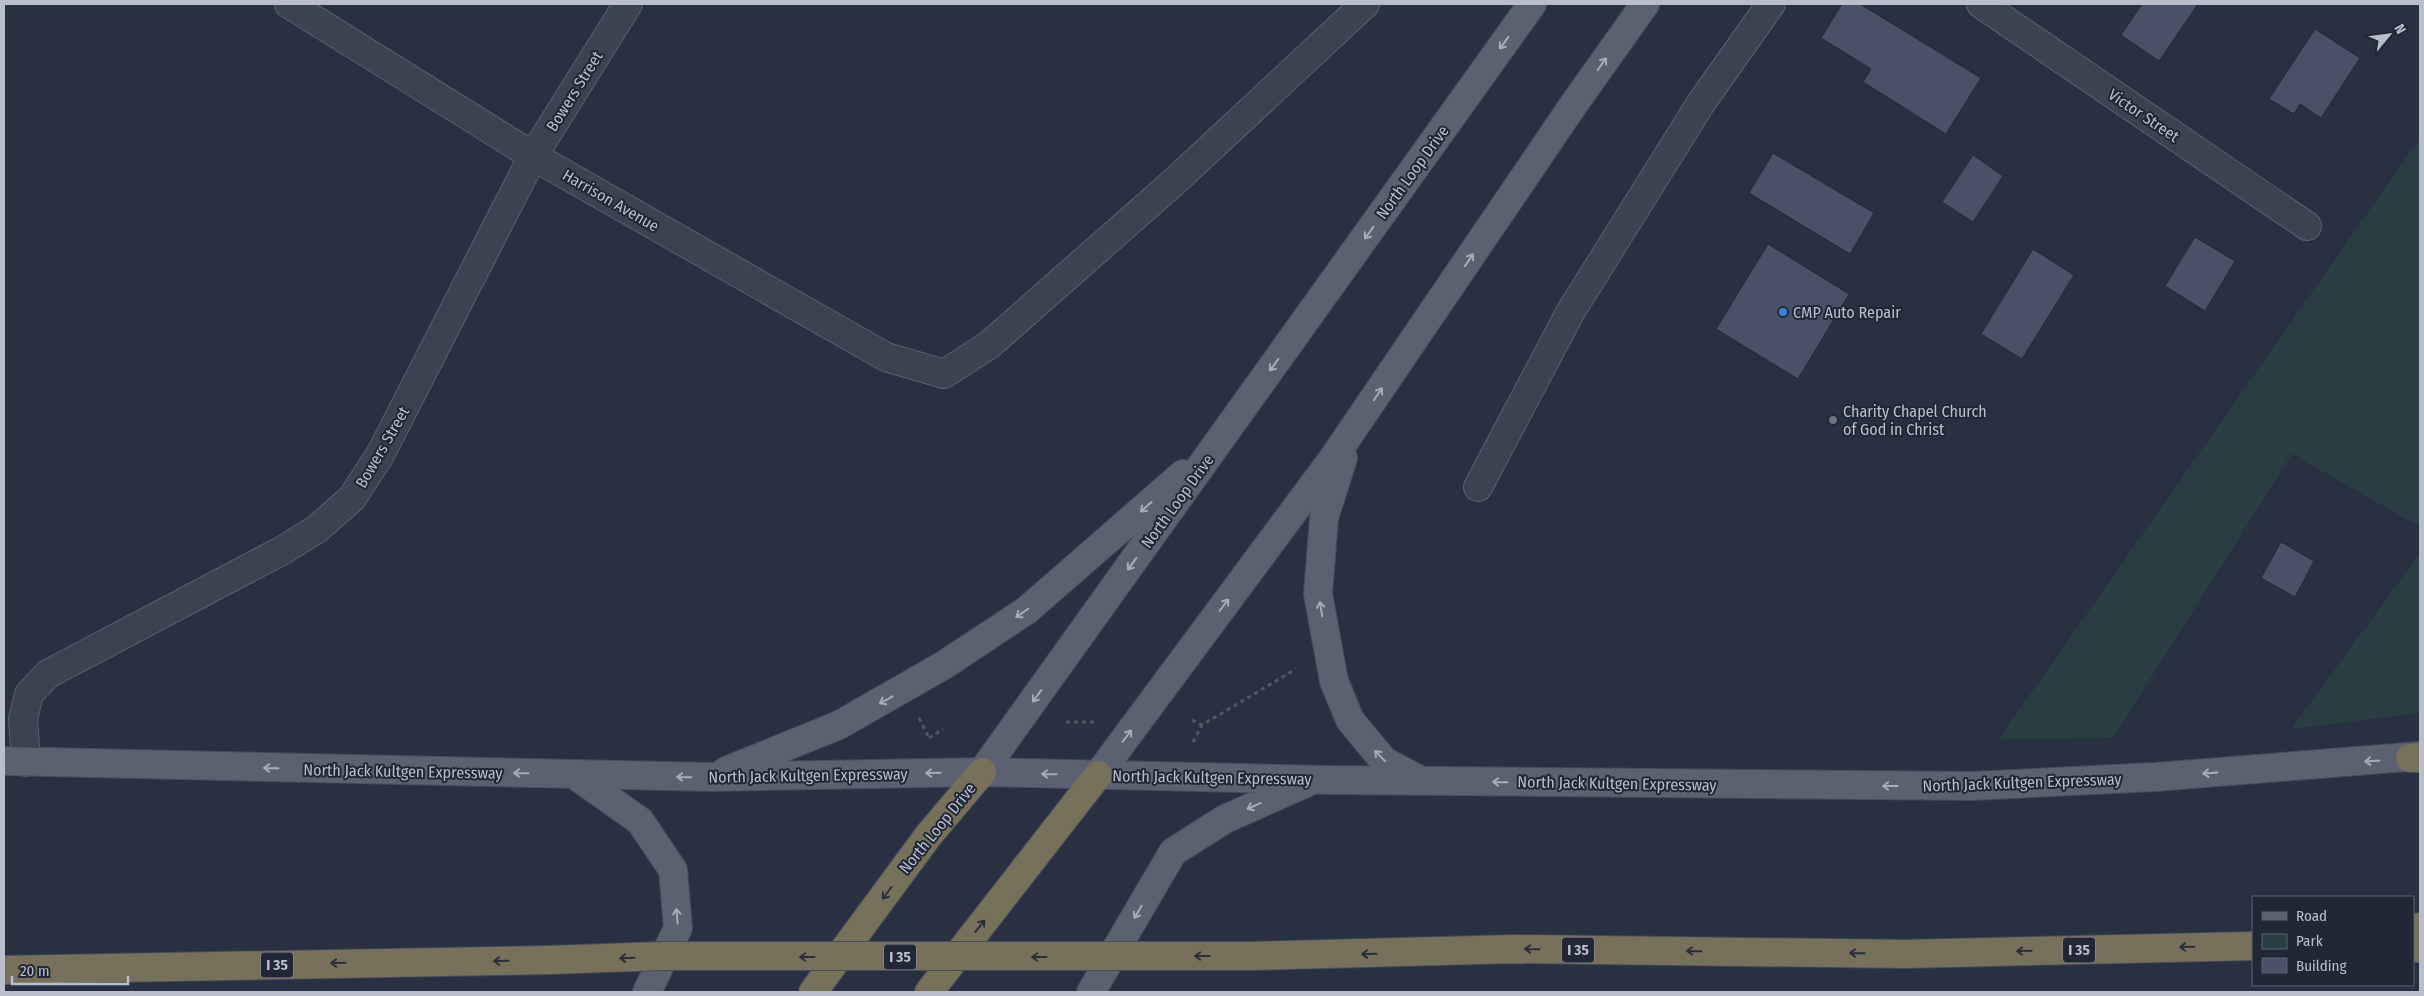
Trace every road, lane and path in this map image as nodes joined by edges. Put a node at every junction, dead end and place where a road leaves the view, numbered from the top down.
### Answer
1 (289, 4) edge
2 (628, 4) edge
3 (1365, 4) edge
4 (1532, 4) edge
5 (1645, 4) edge
6 (1771, 4) edge
7 (1981, 4) edge
8 (534, 156) junction
9 (2308, 226) dead end
10 (1350, 434) junction
11 (1221, 439) junction
12 (1478, 488) dead end
13 (1304, 665) dead end
14 (915, 711) dead end
15 (1192, 720) dead end
16 (1066, 722) dead end
17 (1102, 722) dead end
18 (1202, 725) junction
19 (929, 738) dead end
20 (1193, 743) dead end
21 (2417, 757) edge
22 (15, 762) edge
23 (982, 772) junction
24 (575, 775) junction
25 (1098, 775) junction
26 (711, 777) junction
27 (1314, 779) junction
28 (1422, 780) junction
29 (2252, 945) edge
30 (4, 970) edge
31 (647, 992) edge
32 (813, 992) edge
33 (929, 992) edge
34 (1091, 992) edge

1 - 8 street, Harrison Avenue
2 - 8 street, Bowers Street
3 - 8 street, Harrison Avenue
4 -> 11 main road, North Loop Drive
10 -> 5 main road
6 - 12 street
7 - 9 street, Victor Street
8 - 22 street, Bowers Street
25 -> 10 main road
28 -> 10 main road
11 -> 23 main road, North Loop Drive
11 -> 26 main road
13 - 18 path
14 - 19 path
15 - 18 path
16 - 17 path
18 - 20 path
21 -> 28 main road, North Jack Kultgen Expressway
24 -> 22 main road, North Jack Kultgen Expressway
25 -> 23 main road, North Jack Kultgen Expressway
23 -> 26 main road, North Jack Kultgen Expressway
23 -> 32 highway, North Loop Drive
26 -> 24 main road, North Jack Kultgen Expressway
31 -> 24 main road
25 - 27 main road, North Jack Kultgen Expressway
33 -> 25 highway
27 - 28 main road, North Jack Kultgen Expressway
27 -> 34 main road
29 -> 30 highway, I 35, bridge

